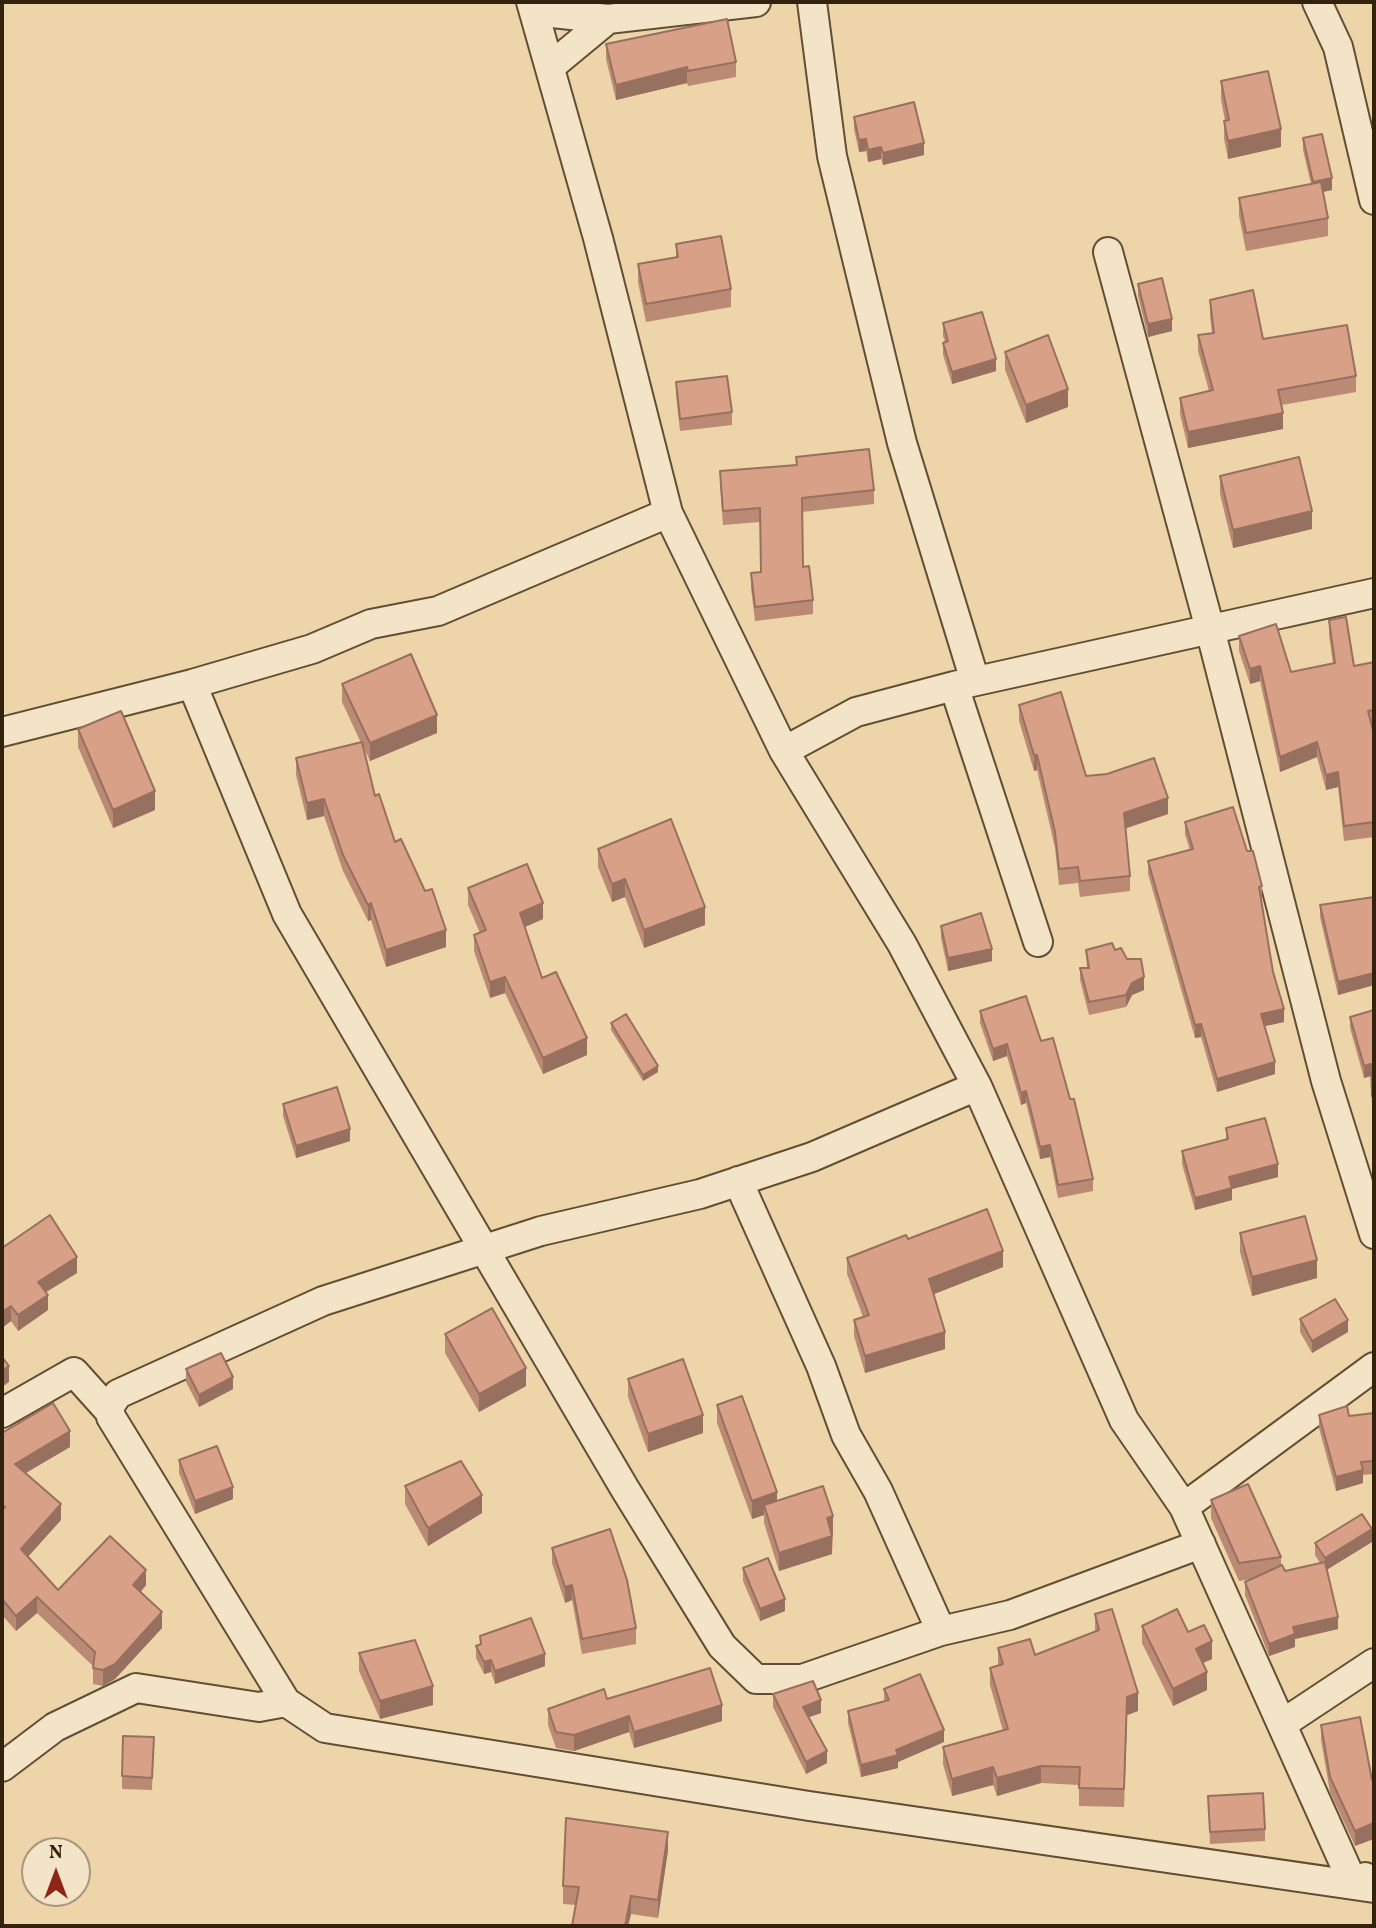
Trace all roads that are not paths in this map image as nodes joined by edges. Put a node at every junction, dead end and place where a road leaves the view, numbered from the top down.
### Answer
1 (756, 2) edge
2 (812, 2) edge
3 (1317, 2) edge
4 (533, 6) edge
5 (608, 19) junction
6 (550, 67) junction
7 (1374, 200) edge
8 (1108, 252) dead end
9 (668, 513) junction
10 (1374, 593) edge
11 (1210, 629) junction
12 (964, 683) junction
13 (192, 684) junction
14 (2, 732) edge
15 (784, 751) junction
16 (1038, 942) dead end
17 (977, 1086) junction
18 (738, 1181) junction
19 (1374, 1234) edge
20 (486, 1249) junction
21 (1374, 1367) edge
22 (110, 1412) junction
23 (2, 1413) edge
24 (1184, 1507) junction
25 (1201, 1544) junction
26 (941, 1631) junction
27 (1374, 1663) edge
28 (286, 1702) junction
29 (1282, 1724) junction
30 (2, 1767) edge
31 (1367, 1881) edge

1 - 5 street
2 - 12 street
3 - 7 street
4 - 5 street
4 - 6 street
5 - 6 street
6 - 9 street
8 - 11 street
9 - 13 street
9 - 15 street
10 - 11 street
11 - 12 street
11 - 19 street
12 - 15 street
12 - 16 street
13 - 14 street
13 - 20 street
15 - 17 street
17 - 18 street
17 - 24 street
18 - 20 street
18 - 26 street
20 - 22 street
20 - 26 street
21 - 24 street
22 - 23 street
22 - 28 street
24 - 25 street
25 - 26 street
25 - 29 street
27 - 29 street
28 - 30 street
28 - 31 street
29 - 31 street

